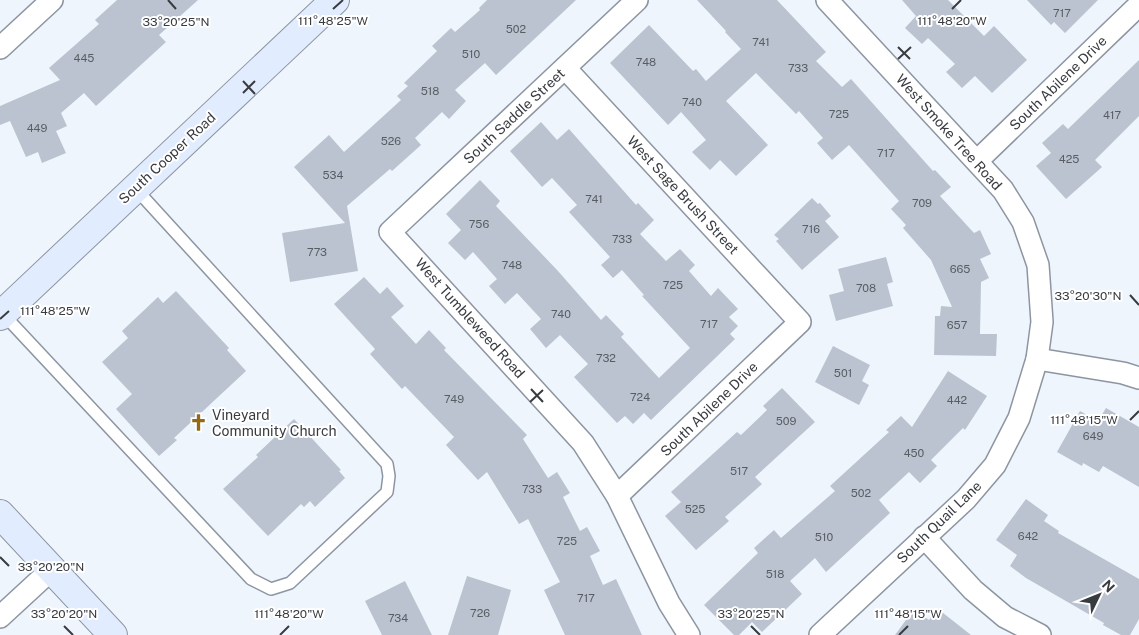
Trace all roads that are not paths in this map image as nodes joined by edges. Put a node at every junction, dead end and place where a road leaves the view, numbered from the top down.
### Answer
1 (52, 0) edge
2 (335, 0) edge
3 (638, 0) edge
4 (827, 0) edge
5 (1139, 5) edge
6 (0, 48) edge
7 (565, 68) junction
8 (977, 161) junction
9 (135, 188) junction
10 (390, 232) joint
11 (1, 315) edge
12 (800, 322) joint
13 (1037, 359) junction
14 (1139, 378) edge
15 (617, 496) junction
16 (0, 514) edge
17 (924, 537) junction
18 (51, 570) junction
19 (0, 618) edge
20 (113, 635) edge
21 (689, 635) edge
22 (820, 635) edge
23 (1040, 635) edge

1 - 6 street
2 - 9 main road, South Cooper Road
3 - 7 street, South Saddle Street
4 - 8 street, West Smoke Tree Road
5 - 8 street, South Abilene Drive
7 - 10 street, South Saddle Street
7 - 12 street, West Sage Brush Street
8 - 13 street, West Smoke Tree Road
9 - 11 main road, South Cooper Road
9 - 11 lane
10 - 15 street, West Tumbleweed Road
12 - 15 street, South Abilene Drive
13 - 14 street
13 - 17 street, South Quail Lane
15 - 21 street, West Tumbleweed Road
16 - 18 main road
17 - 22 street, South Quail Lane
17 - 23 street
18 - 19 street
18 - 20 main road

